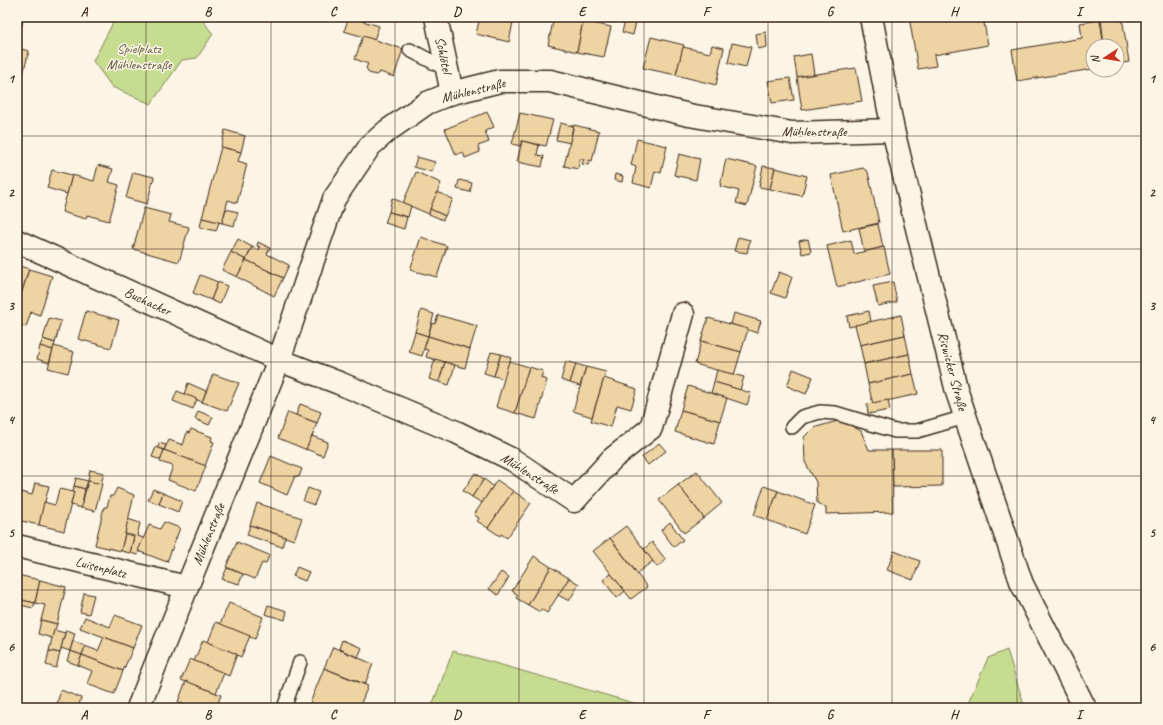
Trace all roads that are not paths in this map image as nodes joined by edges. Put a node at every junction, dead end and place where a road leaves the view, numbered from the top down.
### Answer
1 (436, 17) edge
2 (871, 17) edge
3 (410, 50) dead end
4 (448, 70) junction
5 (452, 93) junction
6 (893, 130) junction
7 (17, 241) edge
8 (683, 314) dead end
9 (279, 360) junction
10 (965, 417) junction
11 (792, 427) dead end
12 (17, 546) edge
13 (186, 587) junction
14 (300, 662) dead end
15 (138, 708) edge
16 (284, 708) edge
17 (1085, 708) edge

1 - 4 street, Schlötel
2 - 6 street, Riswicker Straße
3 - 4 lane
4 - 5 street, Schlötel
5 - 6 street, Mühlenstraße
5 - 9 street, Mühlenstraße
6 - 10 street, Riswicker Straße
7 - 9 street, Buchacker
8 - 9 street, Mühlenstraße
9 - 13 street, Mühlenstraße
10 - 11 lane
10 - 17 street, Riswicker Straße
12 - 13 street, Luisenplatz
13 - 15 street, Mühlenstraße
14 - 16 lane

